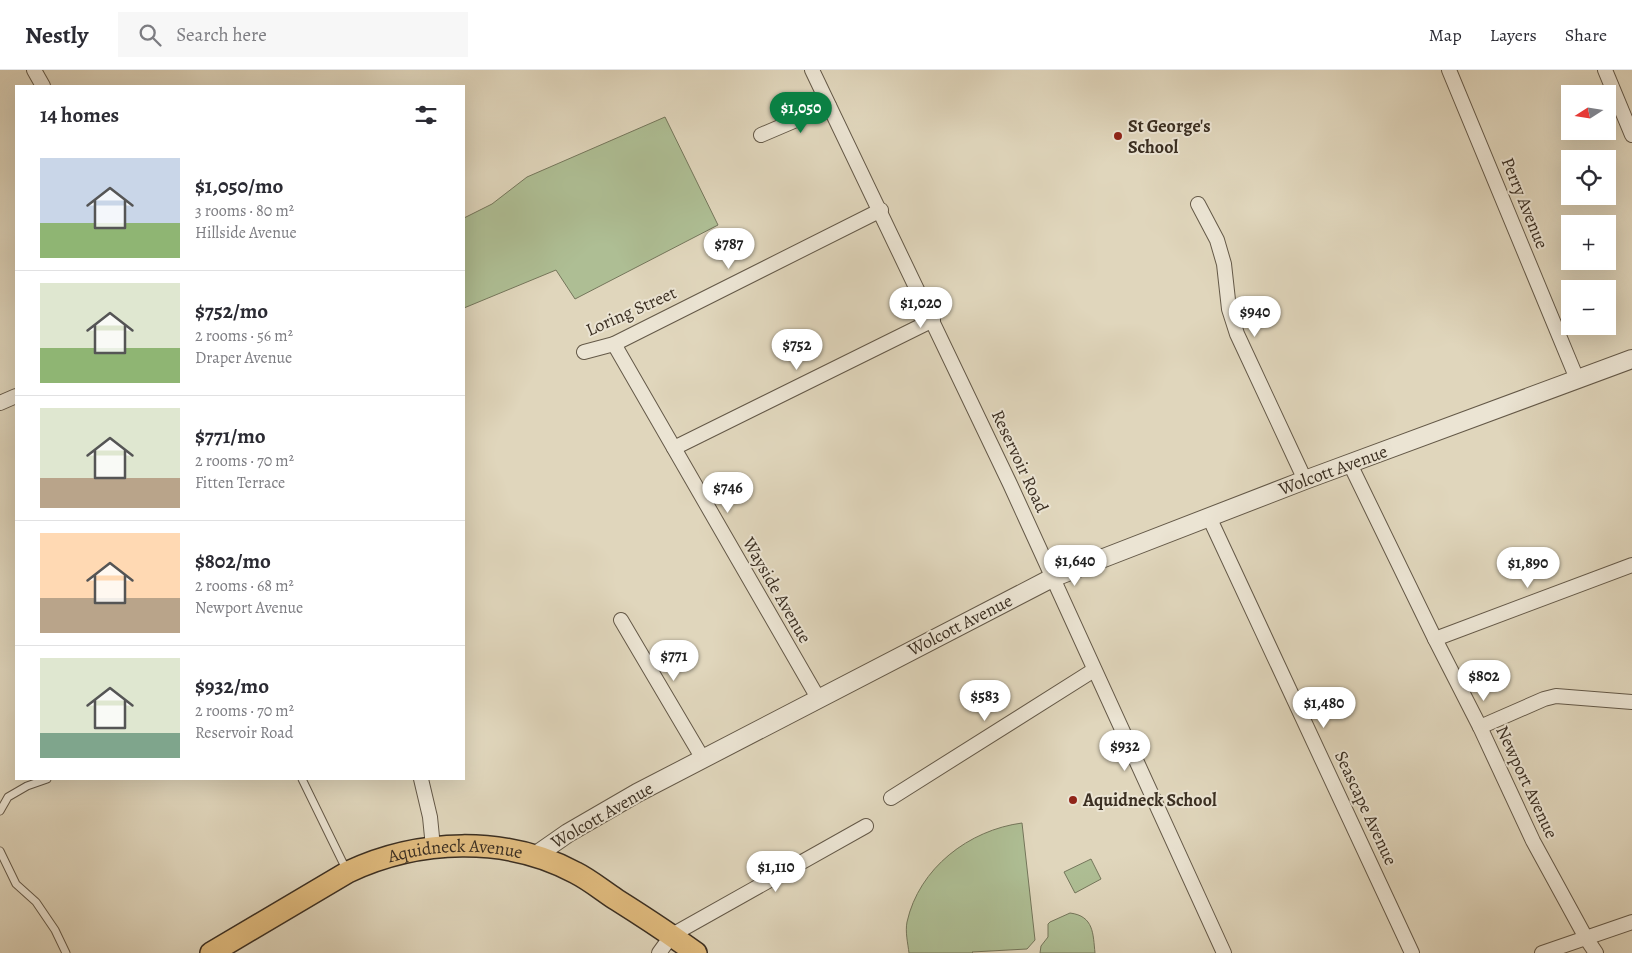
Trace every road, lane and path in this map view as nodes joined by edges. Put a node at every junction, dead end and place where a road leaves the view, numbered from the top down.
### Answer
1 (34, 70) edge
2 (812, 70) edge
3 (1449, 70) edge
4 (1606, 70) edge
5 (42, 85) edge
6 (830, 106) junction
7 (761, 135) dead end
8 (1632, 135) edge
9 (1198, 204) dead end
10 (881, 210) junction
11 (933, 320) junction
12 (614, 344) junction
13 (584, 352) dead end
14 (1632, 359) edge
15 (1577, 379) junction
16 (15, 396) edge
17 (0, 403) edge
18 (674, 448) junction
19 (1350, 464) junction
20 (1305, 480) junction
21 (1209, 517) junction
22 (1632, 565) edge
23 (1052, 578) junction
24 (621, 620) dead end
25 (1435, 639) junction
26 (1094, 670) junction
27 (818, 698) junction
28 (1632, 702) edge
29 (1480, 727) junction
30 (703, 759) junction
31 (44, 780) edge
32 (302, 780) edge
33 (420, 780) edge
34 (891, 798) dead end
35 (0, 811) edge
36 (866, 826) dead end
37 (433, 847) junction
38 (0, 851) edge
39 (534, 856) junction
40 (348, 872) junction
41 (1632, 922) edge
42 (672, 936) junction
43 (1586, 938) junction
44 (66, 953) edge
45 (211, 953) edge
46 (659, 953) edge
47 (696, 953) edge
48 (1224, 953) edge
49 (1412, 953) edge
50 (1542, 953) edge
51 (1596, 953) edge

1 - 5 street
2 - 6 street, Reservoir Road
3 - 15 street, Perry Avenue
4 - 8 street
6 - 7 street
6 - 10 street, Reservoir Road
9 - 20 street
10 - 11 street, Reservoir Road
10 - 12 street, Loring Street
11 - 18 street
11 - 23 street, Reservoir Road
12 - 13 street, Loring Street
12 - 18 street, Wayside Avenue
14 - 15 street, Wolcott Avenue
15 - 19 street, Wolcott Avenue
16 - 17 street
18 - 27 street, Wayside Avenue
19 - 20 street, Wolcott Avenue
19 - 25 street, Newport Avenue
20 - 21 street, Wolcott Avenue
21 - 23 street, Wolcott Avenue
21 - 49 street, Seascape Avenue
22 - 25 street
23 - 26 street, Reservoir Road
23 - 27 street, Wolcott Avenue
24 - 30 street
25 - 29 street, Newport Avenue
26 - 34 street
26 - 48 street, Reservoir Road
27 - 30 street, Wolcott Avenue
28 - 29 street
29 - 43 street, Newport Avenue
30 - 39 street, Wolcott Avenue
31 - 35 lane
32 - 40 lane
33 - 37 street
36 - 42 street
37 - 39 main road, Aquidneck Avenue
37 - 40 main road, Aquidneck Avenue
38 - 44 lane
39 - 42 main road, Aquidneck Avenue
40 - 45 main road, Aquidneck Avenue
41 - 43 street
42 - 46 street
42 - 47 main road, Aquidneck Avenue
43 - 50 street
43 - 51 street, Newport Avenue

